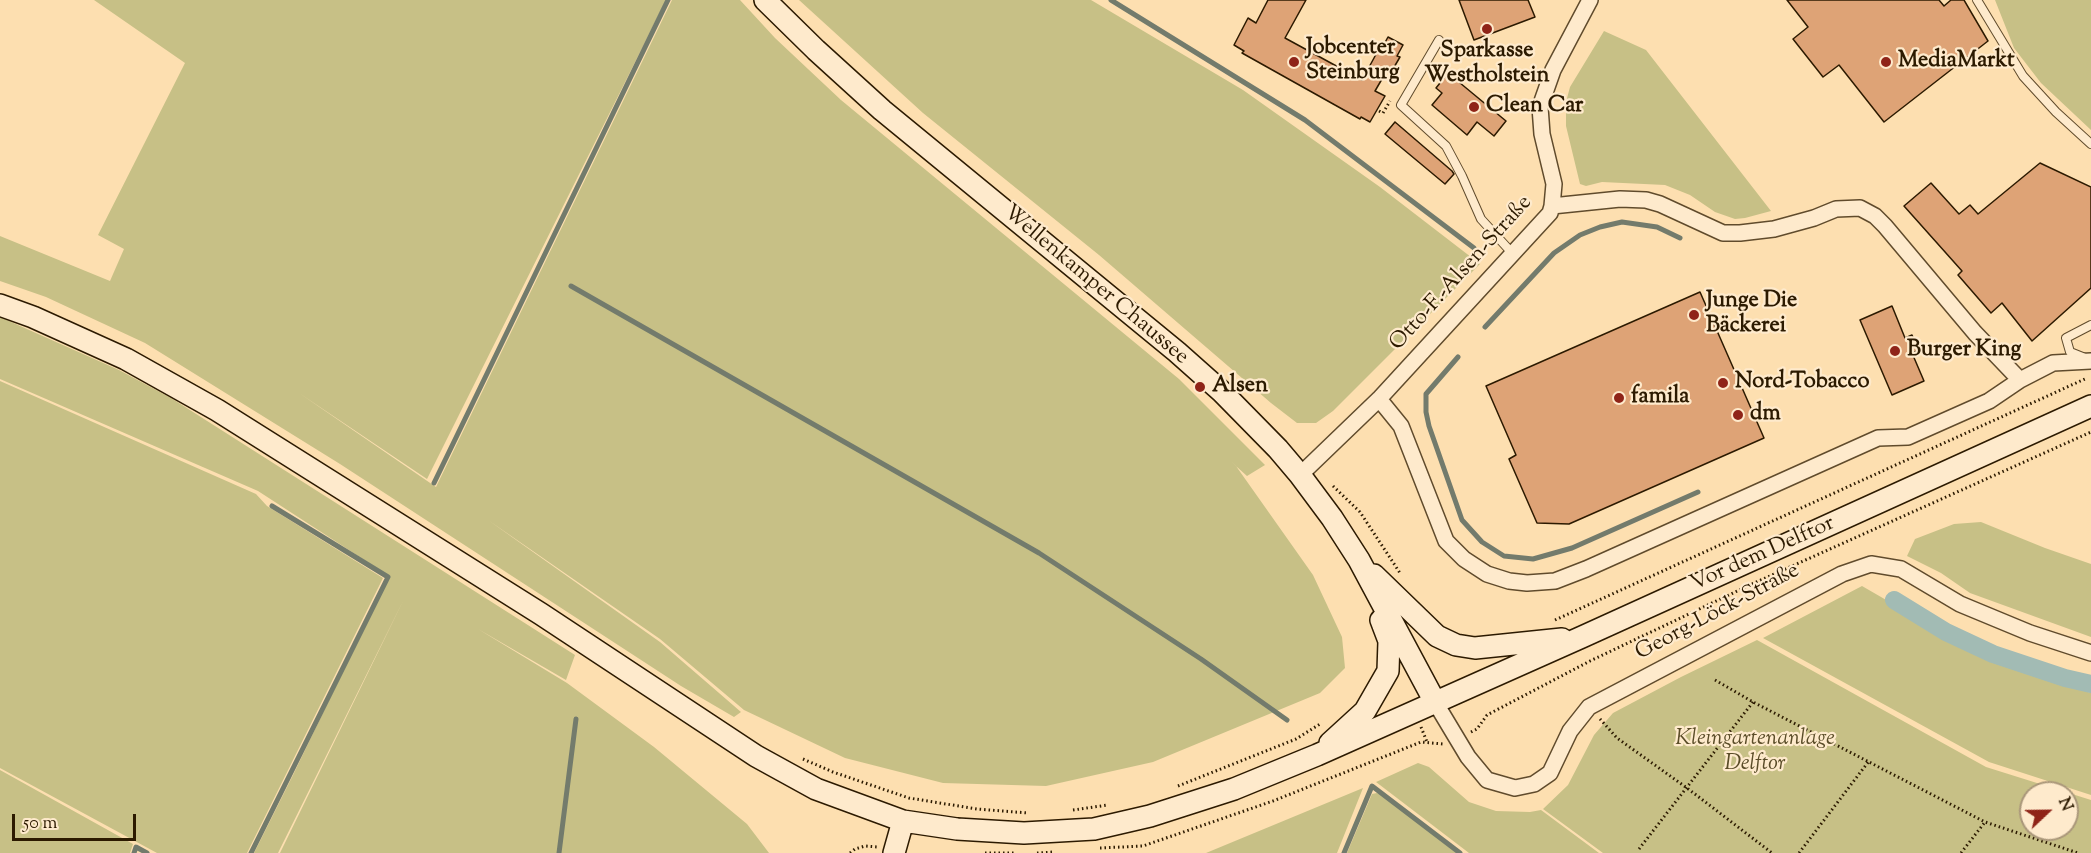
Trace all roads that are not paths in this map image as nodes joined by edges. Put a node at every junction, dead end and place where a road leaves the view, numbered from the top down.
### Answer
1 (765, 0) edge
2 (1590, 0) edge
3 (1977, 0) edge
4 (1439, 40) dead end
5 (2091, 144) edge
6 (1552, 206) junction
7 (1513, 254) junction
8 (0, 305) edge
9 (2091, 325) edge
10 (2090, 365) edge
11 (2020, 380) junction
12 (1379, 399) junction
13 (2091, 406) edge
14 (1306, 470) junction
15 (1359, 560) junction
16 (1582, 637) junction
17 (2091, 653) edge
18 (1435, 702) junction
19 (1317, 755) junction
20 (903, 821) junction
21 (894, 853) edge

1 - 14 main road, Wellenkamper Chaussee
2 - 6 street, Otto-F.-Alsen-Straße
3 - 5 lane
4 - 7 lane
6 - 7 street, Otto-F.-Alsen-Straße
6 - 11 street
7 - 12 street, Otto-F.-Alsen-Straße
8 - 20 main road, Vor dem Delftor
9 - 10 lane
10 - 11 street
11 - 12 street
12 - 14 street, Otto-F.-Alsen-Straße
13 - 16 main road, Vor dem Delftor
14 - 15 main road, Wellenkamper Chaussee
15 - 16 main road
15 - 18 main road, Wellenkamper Chaussee
15 - 19 main road
16 - 18 main road, Vor dem Delftor
17 - 18 street, Georg-Löck-Straße
18 - 19 main road, Vor dem Delftor
19 - 20 main road, Vor dem Delftor
20 - 21 main road

